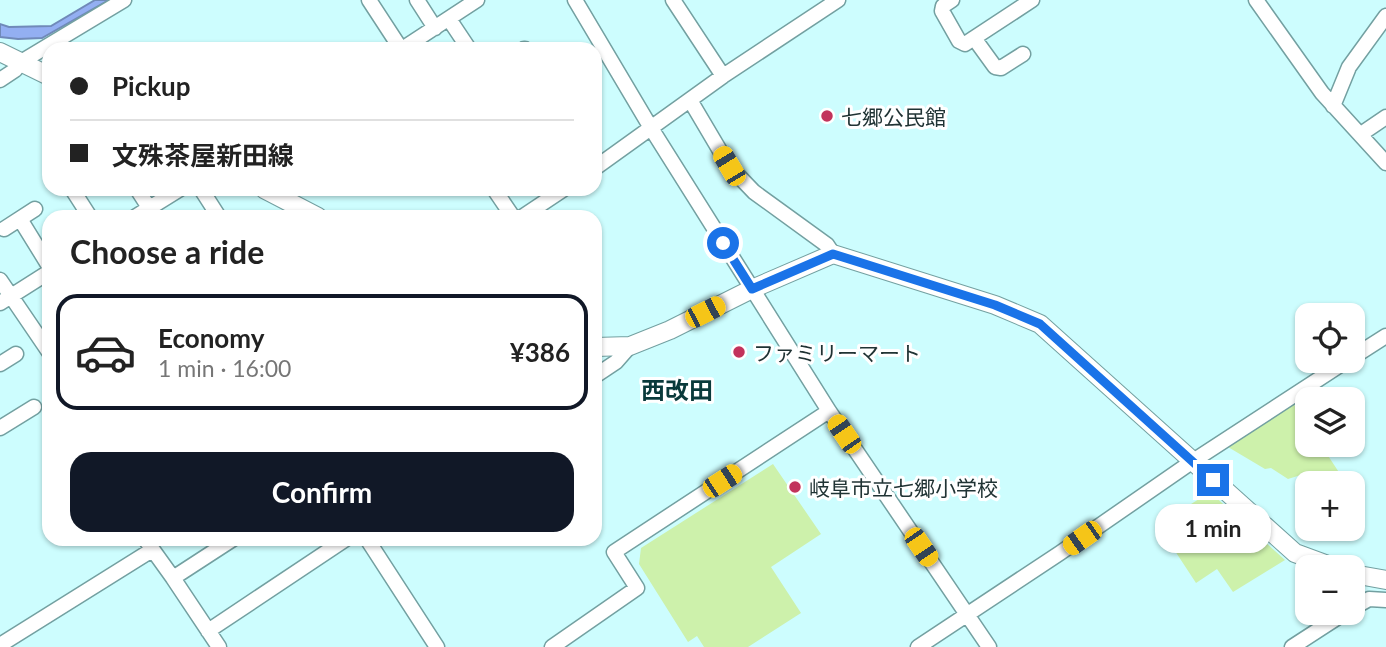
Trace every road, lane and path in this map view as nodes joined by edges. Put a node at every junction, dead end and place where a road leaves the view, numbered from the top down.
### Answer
1 (124, 0) edge
2 (369, 0) edge
3 (417, 0) edge
4 (477, 0) edge
5 (575, 0) edge
6 (673, 0) edge
7 (838, 0) edge
8 (952, 0) edge
9 (1032, 0) edge
10 (1256, 0) edge
11 (1386, 16) edge
12 (449, 19) junction
13 (435, 27) junction
14 (974, 38) junction
15 (54, 42) edge
16 (397, 42) edge
17 (412, 42) edge
18 (464, 42) edge
19 (600, 42) edge
20 (602, 45) edge
21 (42, 49) edge
22 (0, 52) edge
23 (1023, 54) dead end
24 (21, 62) junction
25 (42, 72) edge
26 (723, 76) junction
27 (0, 80) edge
28 (690, 100) junction
29 (1333, 106) junction
30 (1386, 117) edge
31 (651, 128) junction
32 (1361, 134) junction
33 (602, 163) edge
34 (1386, 163) edge
35 (172, 196) edge
36 (278, 196) edge
37 (554, 196) edge
38 (35, 209) dead end
39 (156, 210) edge
40 (304, 210) edge
41 (532, 210) edge
42 (20, 219) junction
43 (4, 229) dead end
44 (833, 254) junction
45 (42, 255) edge
46 (42, 276) edge
47 (0, 280) edge
48 (752, 289) junction
49 (5, 300) edge
50 (1386, 336) edge
51 (42, 344) edge
52 (630, 346) junction
53 (602, 347) edge
54 (1365, 349) edge
55 (16, 354) dead end
56 (0, 364) edge
57 (602, 371) edge
58 (1328, 373) edge
59 (34, 407) dead end
60 (829, 411) junction
61 (0, 428) edge
62 (1192, 461) junction
63 (147, 546) edge
64 (149, 546) edge
65 (222, 546) edge
66 (336, 546) edge
67 (372, 546) edge
68 (1300, 555) edge
69 (1365, 576) edge
70 (173, 578) junction
71 (1386, 580) edge
72 (1386, 600) edge
73 (1365, 601) edge
74 (967, 615) junction
75 (1326, 625) edge
76 (208, 631) junction
77 (0, 645) edge
78 (219, 647) edge
79 (437, 647) edge
80 (552, 647) edge
81 (918, 647) edge
82 (989, 647) edge
83 (1292, 647) edge

1 - 15 street
2 - 16 street
3 - 13 street
4 - 12 street
5 - 19 street
6 - 26 street
7 - 26 street
8 - 14 street
9 - 14 street
10 - 29 street
11 - 29 street
12 - 13 street
12 - 18 street
13 - 17 street
14 - 23 street
20 - 31 street
21 - 24 street
22 - 24 main road
24 - 25 main road
24 - 27 street
26 - 28 street
28 - 31 street
28 - 44 street
29 - 32 street
30 - 32 street
31 - 33 street
31 - 48 street
32 - 34 street
35 - 39 street
36 - 40 main road
37 - 41 street
38 - 42 street
42 - 43 street
42 - 45 street
44 - 48 main road
44 - 62 main road
46 - 49 street
47 - 49 street
48 - 52 main road
48 - 60 street
49 - 51 street
50 - 54 street
52 - 53 main road
52 - 57 street
55 - 56 street
58 - 62 street
59 - 61 street
60 - 74 street
60 - 80 street
62 - 68 main road
62 - 74 street
63 - 77 street
64 - 70 street
65 - 70 street
66 - 76 street
67 - 79 street
69 - 71 main road
70 - 76 street
72 - 73 street
74 - 81 street
74 - 82 street
75 - 83 street
76 - 78 street

